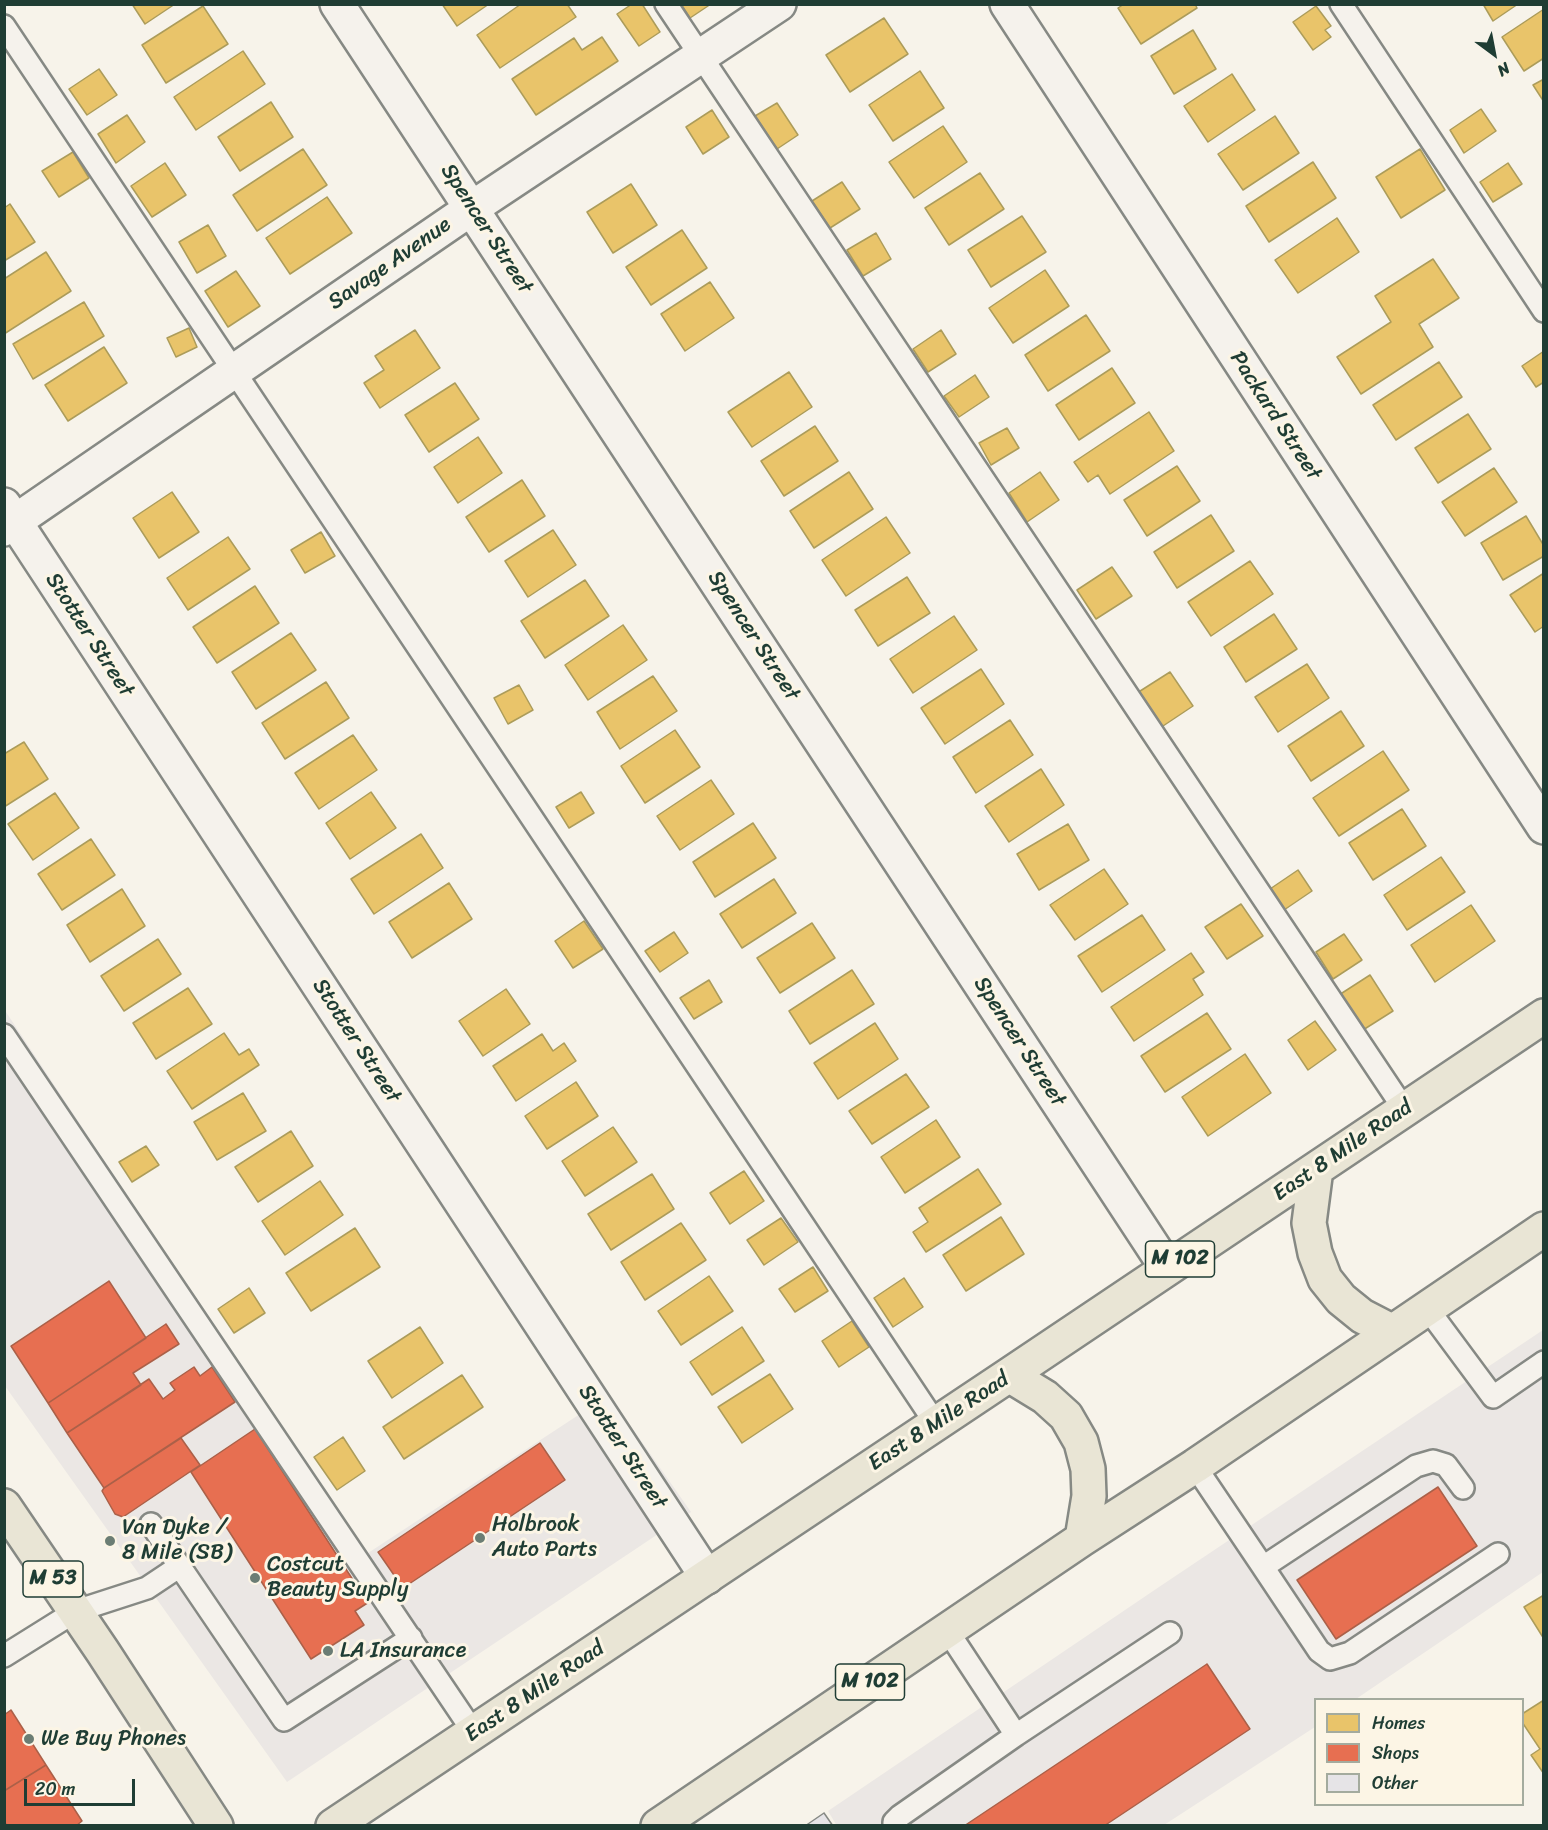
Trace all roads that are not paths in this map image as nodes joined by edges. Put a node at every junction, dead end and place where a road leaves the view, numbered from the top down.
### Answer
1 (337, 4) edge
2 (666, 4) edge
3 (779, 4) edge
4 (1007, 4) edge
5 (1341, 4) edge
6 (4, 26) edge
7 (701, 57) junction
8 (472, 208) junction
9 (1544, 310) edge
10 (234, 372) junction
11 (8, 519) edge
12 (1544, 827) edge
13 (1544, 1016) edge
14 (4, 1035) edge
15 (1404, 1109) junction
16 (1316, 1169) junction
17 (1544, 1229) edge
18 (1167, 1268) junction
19 (1427, 1308) junction
20 (1391, 1331) junction
21 (1544, 1362) edge
22 (1010, 1376) junction
23 (936, 1424) junction
24 (1195, 1466) junction
25 (1463, 1488) dead end
26 (4, 1506) edge
27 (152, 1524) dead end
28 (1083, 1539) junction
29 (1498, 1554) dead end
30 (180, 1566) junction
31 (1263, 1567) junction
32 (707, 1577) junction
33 (76, 1611) junction
34 (947, 1630) junction
35 (1170, 1633) dead end
36 (411, 1638) junction
37 (4, 1656) edge
38 (474, 1733) junction
39 (1016, 1735) junction
40 (216, 1826) edge
41 (333, 1826) edge
42 (658, 1826) edge
43 (894, 1826) edge

1 - 8 street, Spencer Street
2 - 7 lane
3 - 7 street, Savage Avenue
4 - 12 street, Packard Street
5 - 9 lane
6 - 10 lane
7 - 8 street, Savage Avenue
7 - 15 lane
8 - 10 street, Savage Avenue
8 - 18 street, Spencer Street
10 - 11 street, Savage Avenue
10 - 23 lane
11 - 32 street, Stotter Street
13 - 15 main road, East 8 Mile Road / M 102
14 - 36 lane
15 - 16 main road, East 8 Mile Road / M 102
16 - 18 main road, East 8 Mile Road / M 102
16 - 20 main road
17 - 19 main road, M 102
18 - 22 main road, East 8 Mile Road / M 102
19 - 20 main road, M 102
19 - 21 lane
20 - 24 main road, M 102
22 - 23 main road, East 8 Mile Road / M 102
22 - 28 main road
23 - 32 main road, East 8 Mile Road / M 102
24 - 28 main road, M 102
24 - 31 lane
25 - 31 lane
26 - 33 main road, M 53
27 - 30 lane
28 - 34 main road, M 102
29 - 31 lane
30 - 33 lane
30 - 36 lane
32 - 38 main road, East 8 Mile Road / M 102
33 - 37 lane
33 - 40 main road, M 53
34 - 39 lane
34 - 42 main road, M 102
35 - 39 lane
36 - 38 lane
38 - 41 main road, East 8 Mile Road / M 102
39 - 43 lane

